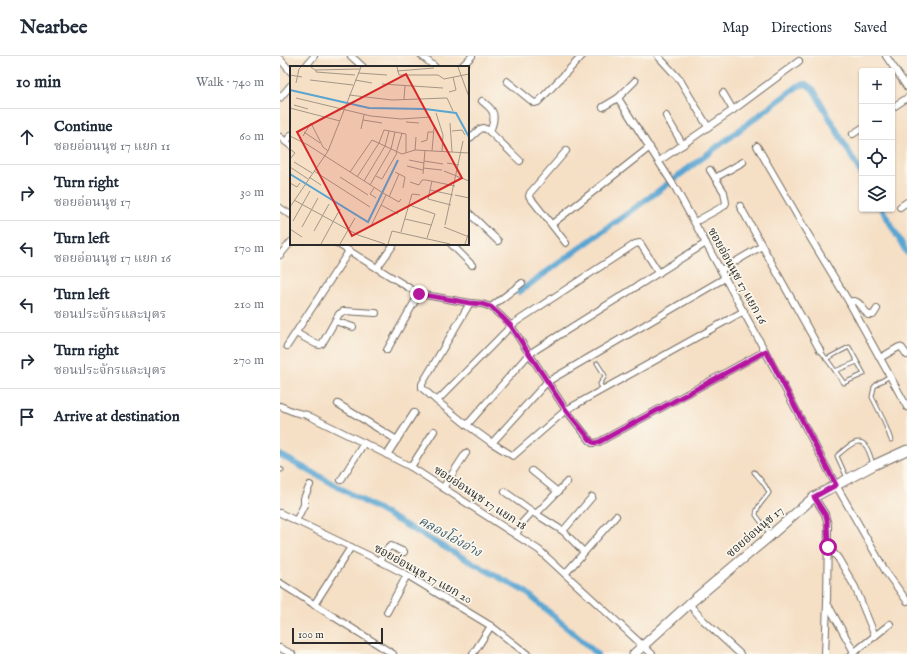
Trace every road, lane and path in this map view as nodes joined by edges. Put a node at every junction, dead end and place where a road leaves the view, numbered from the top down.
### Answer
1 (314, 56) edge
2 (351, 56) edge
3 (422, 56) edge
4 (472, 56) edge
5 (572, 56) edge
6 (582, 56) edge
7 (658, 56) edge
8 (886, 56) edge
9 (280, 60) edge
10 (577, 61) junction
11 (799, 61) dead end
12 (306, 66) edge
13 (362, 66) edge
14 (434, 66) edge
15 (462, 66) edge
16 (290, 71) edge
17 (507, 81) dead end
18 (635, 81) dead end
19 (290, 86) edge
20 (907, 88) edge
21 (723, 93) dead end
22 (280, 98) edge
23 (618, 98) junction
24 (907, 98) edge
25 (482, 101) dead end
26 (895, 106) edge
27 (603, 107) dead end
28 (733, 110) junction
29 (666, 116) dead end
30 (708, 128) junction
31 (859, 130) edge
32 (490, 132) junction
33 (853, 134) dead end
34 (280, 137) edge
35 (469, 139) edge
36 (288, 144) edge
37 (683, 145) junction
38 (757, 146) dead end
39 (650, 147) junction
40 (566, 151) dead end
41 (520, 161) dead end
42 (659, 161) junction
43 (744, 162) dead end
44 (710, 170) dead end
45 (715, 178) junction
46 (907, 202) edge
47 (740, 206) dead end
48 (900, 207) dead end
49 (280, 208) edge
50 (469, 213) edge
51 (290, 214) edge
52 (695, 222) junction
53 (552, 224) junction
54 (498, 240) dead end
55 (290, 243) edge
56 (566, 243) dead end
57 (706, 243) junction
58 (340, 245) edge
59 (393, 245) edge
60 (452, 245) edge
61 (762, 246) junction
62 (349, 251) junction
63 (280, 256) edge
64 (472, 265) dead end
65 (377, 268) junction
66 (721, 270) junction
67 (659, 273) junction
68 (725, 278) junction
69 (522, 283) dead end
70 (419, 294) junction
71 (849, 302) junction
72 (470, 303) junction
73 (491, 307) junction
74 (877, 309) dead end
75 (744, 311) junction
76 (376, 313) dead end
77 (334, 321) junction
78 (511, 326) junction
79 (353, 327) dead end
80 (296, 333) junction
81 (287, 346) dead end
82 (386, 350) dead end
83 (820, 350) joint
84 (766, 351) junction
85 (529, 354) junction
86 (907, 355) edge
87 (880, 358) junction
88 (826, 359) junction
89 (857, 362) junction
90 (597, 363) dead end
91 (835, 371) junction
92 (890, 376) junction
93 (547, 382) junction
94 (603, 390) junction
95 (437, 402) junction
96 (338, 404) dead end
97 (280, 406) edge
98 (907, 407) edge
99 (566, 410) junction
100 (414, 413) dead end
101 (467, 425) junction
102 (434, 431) dead end
103 (397, 440) junction
104 (891, 440) dead end
105 (364, 443) junction
106 (492, 443) junction
107 (907, 450) edge
108 (466, 453) dead end
109 (387, 455) junction
110 (874, 465) junction
111 (411, 467) junction
112 (532, 471) dead end
113 (754, 472) dead end
114 (847, 479) junction
115 (341, 480) dead end
116 (567, 482) dead end
117 (310, 485) dead end
118 (836, 485) junction
119 (444, 488) junction
120 (505, 492) dead end
121 (558, 492) junction
122 (592, 497) dead end
123 (814, 497) junction
124 (280, 513) edge
125 (534, 513) junction
126 (616, 516) dead end
127 (296, 521) junction
128 (563, 531) junction
129 (516, 535) junction
130 (771, 535) junction
131 (351, 547) junction
132 (828, 547) junction
133 (404, 552) dead end
134 (584, 552) junction
135 (380, 561) junction
136 (565, 574) junction
137 (407, 575) junction
138 (280, 583) edge
139 (907, 601) edge
140 (827, 603) junction
141 (689, 604) junction
142 (314, 605) junction
143 (387, 612) dead end
144 (890, 624) dead end
145 (491, 626) junction
146 (875, 636) junction
147 (643, 646) junction
148 (280, 648) edge
149 (853, 653) edge
150 (292, 654) edge
151 (393, 654) edge
152 (473, 654) edge
153 (527, 654) edge
154 (634, 654) edge
155 (652, 654) edge
156 (740, 654) edge
157 (824, 654) edge

1 - 12 street
2 - 13 street
3 - 14 street
4 - 15 street
5 - 10 street
6 - 10 street
7 - 30 street
8 - 20 street
9 - 16 street
10 - 17 street
11 - 28 street
18 - 23 street
19 - 22 street
21 - 28 street
23 - 27 street
23 - 39 street, ซอยอ่อนนุช 17 แยก 16
24 - 26 street
25 - 32 street
28 - 30 street
29 - 37 street
30 - 37 street
31 - 33 street
32 - 35 street
32 - 41 street
34 - 36 street
37 - 42 street
38 - 71 street
39 - 42 street, ซอยอ่อนนุช 17 แยก 16
39 - 53 street
40 - 53 street
42 - 52 street, ซอยอ่อนนุช 17 แยก 16
43 - 45 street
44 - 45 street
45 - 52 street
46 - 48 street
47 - 61 street
49 - 51 street
50 - 54 street
52 - 57 street, ซอยอ่อนนุช 17 แยก 16
53 - 56 street
55 - 63 street
57 - 66 street, ซอยอ่อนนุช 17 แยก 16
57 - 67 street
58 - 62 street
59 - 65 street
60 - 64 street
61 - 66 street
61 - 83 street
62 - 65 street
62 - 80 street
65 - 70 street
66 - 68 street, ซอยอ่อนนุช 17 แยก 16
67 - 78 street
67 - 85 street
68 - 75 street, ซอยอ่อนนุช 17 แยก 16
68 - 93 street
69 - 73 street
70 - 72 street
70 - 82 street
71 - 74 street
71 - 87 street
72 - 73 street
72 - 95 street
73 - 78 street
75 - 84 street, ซอยอ่อนนุช 17 แยก 16
75 - 94 street
76 - 77 street
77 - 79 street
77 - 80 street
78 - 85 street
78 - 95 street
80 - 81 street
83 - 88 lane
84 - 99 street
84 - 118 street, ซอยอ่อนนุช 17 แยก 16
85 - 93 street
85 - 101 street
86 - 87 street
87 - 92 street
88 - 89 lane
88 - 91 lane
89 - 91 lane
89 - 91 lane
90 - 94 lane
92 - 98 street
92 - 104 lane
93 - 99 street
93 - 106 street
94 - 99 street
95 - 101 street
96 - 103 street
97 - 105 street, ซอยอ่อนนุช 17 แยก 18
99 - 106 street
100 - 103 street
101 - 106 street
102 - 111 street
103 - 109 street
105 - 109 street, ซอยอ่อนนุช 17 แยก 18
105 - 115 street
107 - 110 street, ซอยอ่อนนุช 17
108 - 119 street
109 - 111 street, ซอยอ่อนนุช 17 แยก 18
110 - 114 street, ซอยอ่อนนุช 17
110 - 114 lane
111 - 119 street, ซอยอ่อนนุช 17 แยก 18
112 - 121 street
113 - 130 lane
114 - 118 street, ซอยอ่อนนุช 17
116 - 121 street
117 - 127 street
118 - 123 street, ซอยอ่อนนุช 17
118 - 139 street, ซอยอ่อนนุช 17 แยก 16
119 - 129 street, ซอยอ่อนนุช 17 แยก 18
120 - 125 street
121 - 125 street
122 - 128 street
123 - 130 street, ซอยอ่อนนุช 17
123 - 132 street
124 - 127 street, ซอยอ่อนนุช 17 แยก 20
125 - 128 street
125 - 129 street
126 - 134 street
127 - 131 street, ซอยอ่อนนุช 17 แยก 20
128 - 134 street
129 - 136 street, ซอยอ่อนนุช 17 แยก 18
130 - 141 street, ซอยอ่อนนุช 17
131 - 135 street, ซอยอ่อนนุช 17 แยก 20
131 - 142 street
132 - 140 street
132 - 146 street
133 - 135 street
134 - 136 street
135 - 137 street, ซอยอ่อนนุช 17 แยก 20
136 - 147 street, ซอยอ่อนนุช 17 แยก 18
137 - 143 street
137 - 145 street, ซอยอ่อนนุช 17 แยก 20
138 - 142 street
140 - 149 street
140 - 157 street
141 - 147 street, ซอยอ่อนนุช 17
141 - 156 street
142 - 151 street
144 - 146 street
145 - 152 street
145 - 153 street, ซอยอ่อนนุช 17 แยก 20
146 - 149 street
147 - 154 street, ซอยอ่อนนุช 17
147 - 155 street, ซอยอ่อนนุช 17 แยก 18
148 - 150 street

